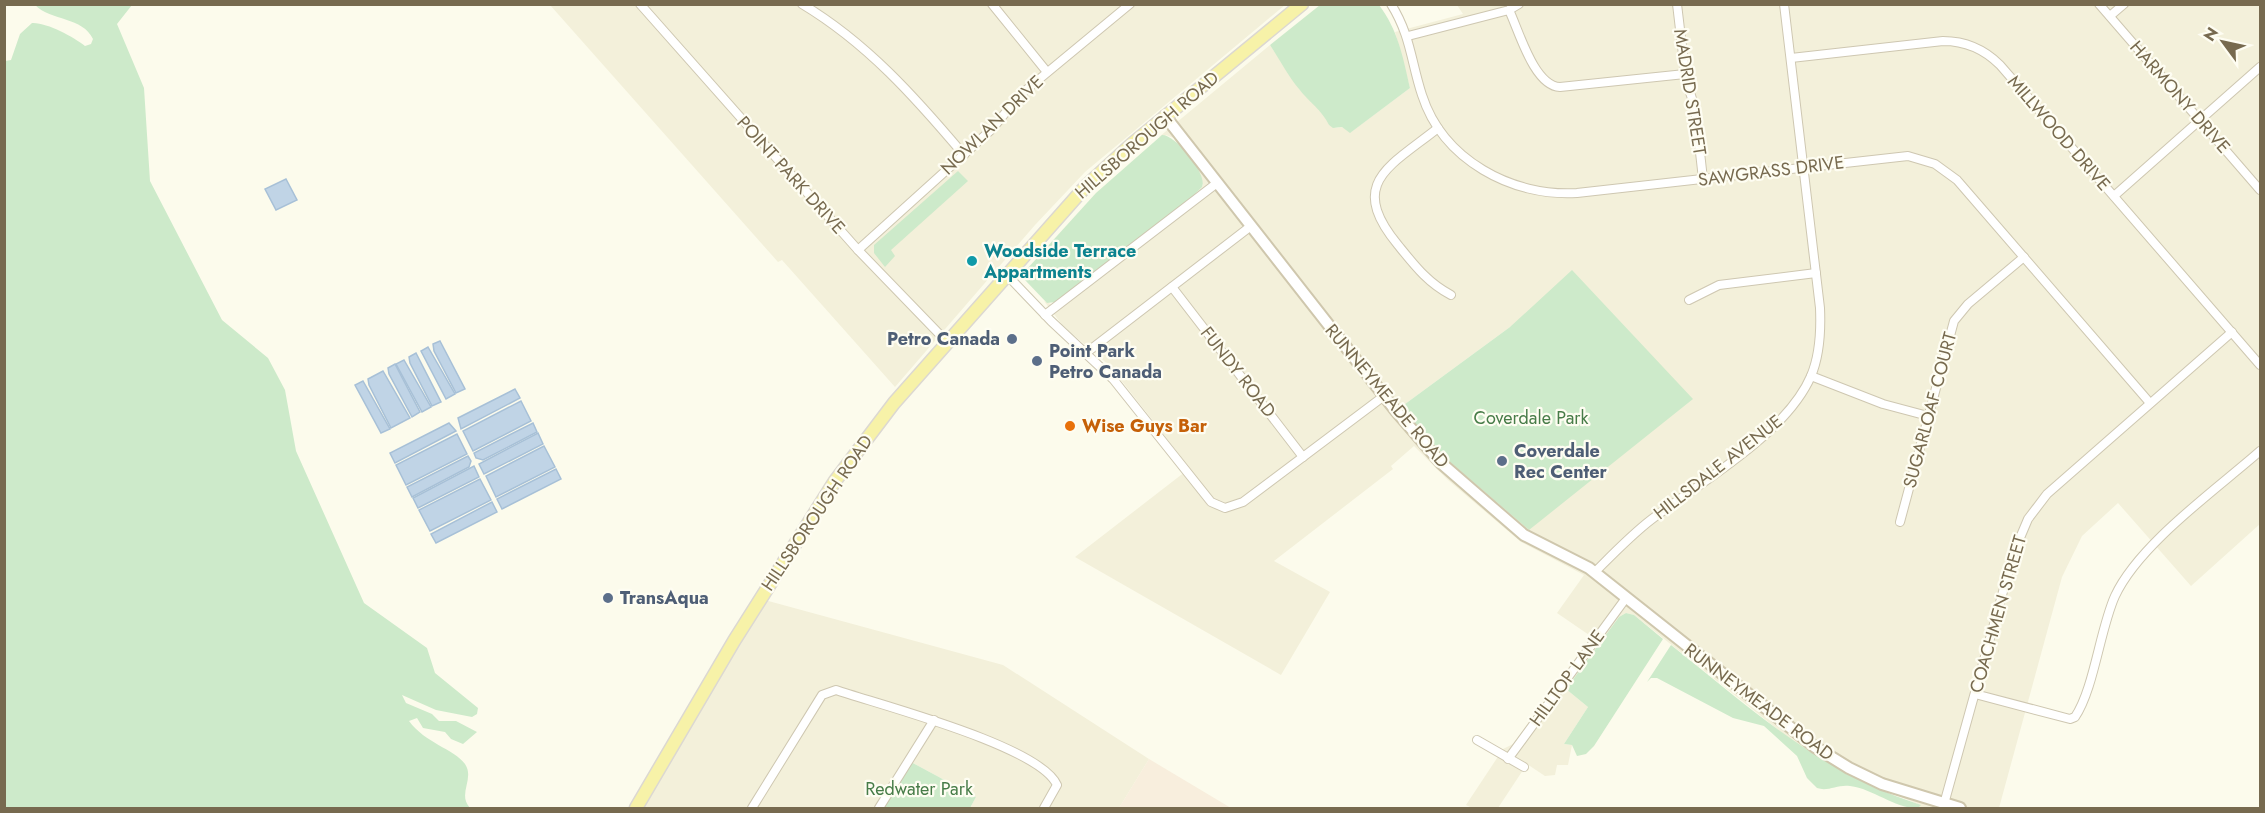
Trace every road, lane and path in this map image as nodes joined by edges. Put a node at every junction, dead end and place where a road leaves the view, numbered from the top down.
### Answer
1 (640, 4) edge
2 (992, 4) edge
3 (1130, 4) edge
4 (1302, 4) edge
5 (1391, 4) edge
6 (1519, 4) edge
7 (1677, 4) edge
8 (1784, 4) edge
9 (2099, 4) edge
10 (2124, 4) edge
11 (806, 6) edge
12 (1509, 10) junction
13 (2110, 16) junction
14 (1408, 36) junction
15 (1791, 58) junction
16 (2260, 67) edge
17 (1047, 72) junction
18 (1685, 74) junction
19 (1165, 116) junction
20 (2200, 120) junction
21 (1438, 128) junction
22 (964, 154) junction
23 (1803, 167) junction
24 (1703, 179) junction
25 (1217, 183) junction
26 (2260, 190) edge
27 (2114, 196) junction
28 (1251, 226) junction
29 (858, 250) junction
30 (2024, 257) junction
31 (1816, 273) junction
32 (1006, 274) junction
33 (1172, 287) junction
34 (1451, 295) dead end
35 (1689, 300) dead end
36 (1045, 315) junction
37 (2232, 332) junction
38 (947, 342) junction
39 (1086, 353) junction
40 (2260, 365) edge
41 (1811, 376) junction
42 (1384, 396) junction
43 (2150, 403) junction
44 (1928, 416) junction
45 (2260, 451) edge
46 (1303, 457) junction
47 (1900, 522) dead end
48 (1595, 573) junction
49 (1626, 598) junction
50 (1975, 694) junction
51 (934, 720) junction
52 (1477, 740) dead end
53 (1508, 759) junction
54 (1524, 767) dead end
55 (1944, 804) junction
56 (636, 808) edge
57 (752, 808) edge
58 (879, 808) edge
59 (1044, 808) edge
60 (1960, 808) edge

1 - 29 street, POINT PARK DRIVE
2 - 17 street
3 - 17 street, NOWLAN DRIVE
4 - 19 main road, HILLSBOROUGH ROAD
5 - 14 street, SAWGRASS DRIVE
6 - 12 street
7 - 18 street, MADRID STREET
8 - 15 street, HILLSDALE AVENUE
9 - 13 street, HARMONY DRIVE
10 - 13 street
11 - 22 street
12 - 14 street
12 - 18 street
13 - 20 street, HARMONY DRIVE
14 - 21 street, SAWGRASS DRIVE
15 - 23 street, HILLSDALE AVENUE
15 - 27 street, MILLWOOD DRIVE
16 - 20 street
17 - 22 street, NOWLAN DRIVE
18 - 24 street, MADRID STREET
19 - 25 street, RUNNEYMEADE ROAD
19 - 32 main road, HILLSBOROUGH ROAD
20 - 26 street, HARMONY DRIVE
20 - 27 street
21 - 24 street, SAWGRASS DRIVE
21 - 34 street
22 - 29 street, NOWLAN DRIVE
23 - 24 street, SAWGRASS DRIVE
23 - 30 street, SAWGRASS DRIVE
23 - 31 street, HILLSDALE AVENUE
25 - 28 street, RUNNEYMEADE ROAD
25 - 36 street
27 - 37 street, MILLWOOD DRIVE
28 - 33 street
28 - 42 street, RUNNEYMEADE ROAD
29 - 38 street, POINT PARK DRIVE
30 - 43 street, SAWGRASS DRIVE
30 - 44 street, SUGARLOAF COURT
31 - 35 street
31 - 41 street, HILLSDALE AVENUE
32 - 36 street
32 - 38 main road, HILLSBOROUGH ROAD
33 - 39 street
33 - 46 street, FUNDY ROAD
36 - 39 street
37 - 40 street, MILLWOOD DRIVE
37 - 43 street, COACHMEN STREET
38 - 56 main road, HILLSBOROUGH ROAD
39 - 46 street
41 - 44 street
41 - 48 street, HILLSDALE AVENUE
42 - 46 street
42 - 48 street, RUNNEYMEADE ROAD
43 - 50 street, COACHMEN STREET
44 - 47 street, SUGARLOAF COURT
45 - 50 street
48 - 49 street, RUNNEYMEADE ROAD
49 - 53 street, HILLTOP LANE
49 - 55 street, RUNNEYMEADE ROAD
50 - 55 street, COACHMEN STREET
51 - 57 street
51 - 58 street
51 - 59 street
52 - 53 street
53 - 54 street
55 - 60 street, RUNNEYMEADE ROAD

